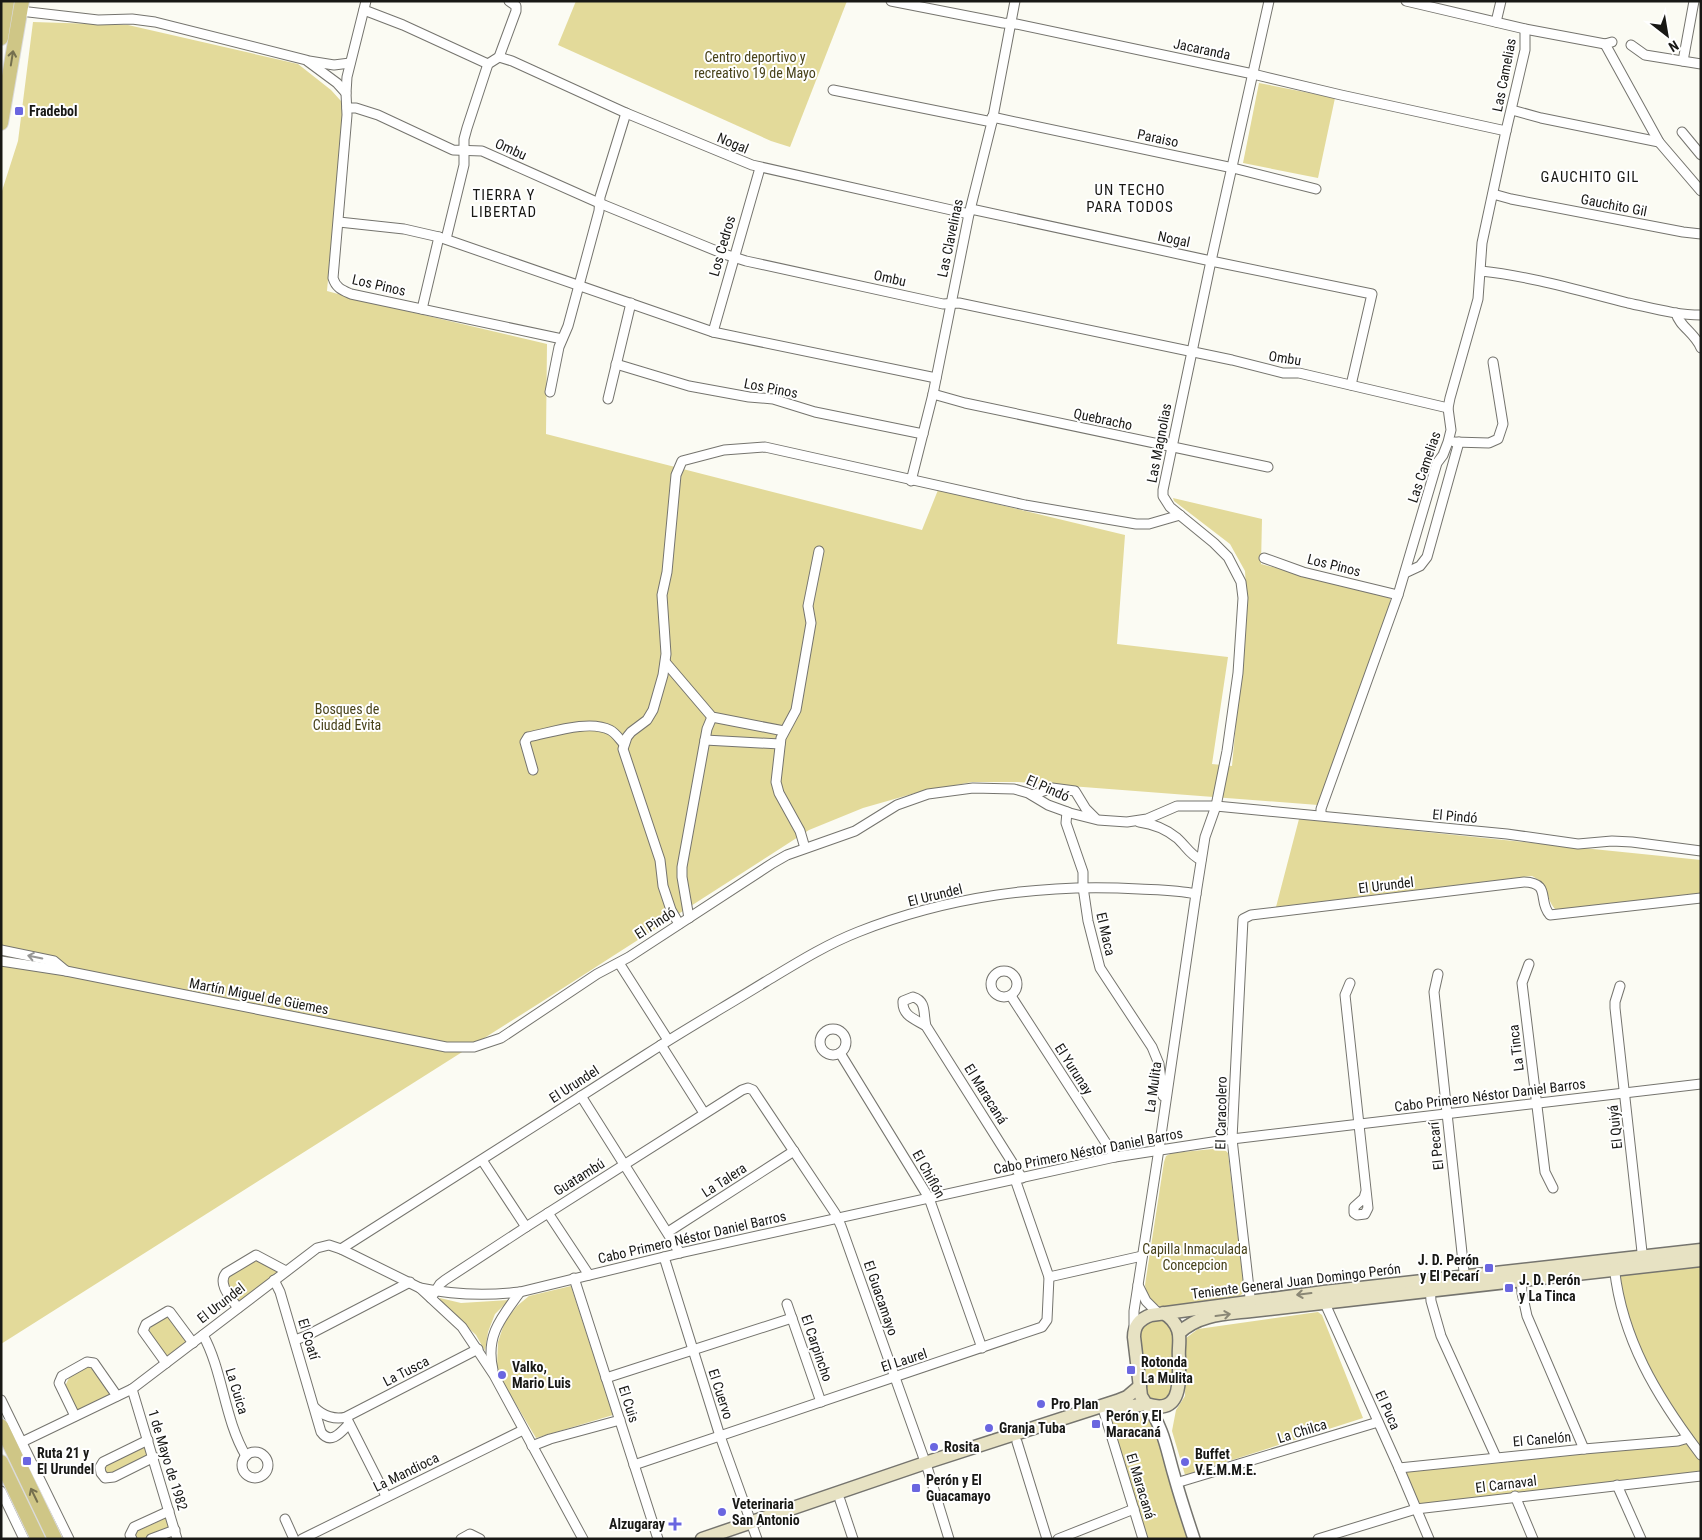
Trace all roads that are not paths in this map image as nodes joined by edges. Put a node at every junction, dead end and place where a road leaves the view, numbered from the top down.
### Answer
1 (7, 1) edge
2 (509, 1) edge
3 (890, 1) edge
4 (1015, 1) edge
5 (1269, 1) edge
6 (1406, 1) edge
7 (1500, 1) edge
8 (1694, 1) edge
9 (21, 6) edge
10 (365, 6) edge
11 (1496, 22) junction
12 (1010, 24) junction
13 (1525, 29) junction
14 (1, 38) edge
15 (1631, 45) dead end
16 (499, 57) junction
17 (306, 60) junction
18 (1683, 61) junction
19 (350, 63) junction
20 (488, 64) junction
21 (1701, 64) edge
22 (1254, 74) junction
23 (833, 90) dead end
24 (346, 93) junction
25 (347, 108) junction
26 (1512, 110) junction
27 (626, 113) junction
28 (992, 119) junction
29 (1, 123) edge
30 (1506, 131) junction
31 (1682, 132) dead end
32 (1659, 142) junction
33 (465, 151) junction
34 (1701, 155) edge
35 (760, 168) junction
36 (1233, 168) junction
37 (1316, 189) dead end
38 (1701, 191) edge
39 (1493, 194) junction
40 (599, 204) junction
41 (970, 212) junction
42 (339, 222) junction
43 (1701, 234) edge
44 (442, 238) junction
45 (733, 257) junction
46 (1211, 262) junction
47 (1481, 271) junction
48 (578, 284) junction
49 (631, 303) junction
50 (950, 304) junction
51 (422, 309) junction
52 (1676, 313) junction
53 (1701, 315) edge
54 (713, 332) junction
55 (562, 340) junction
56 (1701, 348) edge
57 (1192, 353) junction
58 (1493, 362) dead end
59 (616, 364) junction
60 (936, 378) junction
61 (1351, 385) junction
62 (550, 392) dead end
63 (933, 394) junction
64 (608, 399) dead end
65 (1448, 408) junction
66 (923, 434) junction
67 (1448, 442) junction
68 (1458, 442) junction
69 (1171, 448) junction
70 (1268, 467) dead end
71 (911, 481) junction
72 (1180, 515) junction
73 (819, 551) dead end
74 (1264, 558) dead end
75 (1405, 573) junction
76 (1398, 595) junction
77 (666, 663) junction
78 (712, 717) junction
79 (784, 731) junction
80 (705, 740) junction
81 (624, 744) junction
82 (780, 744) junction
83 (533, 770) dead end
84 (1032, 795) junction
85 (1216, 806) junction
86 (1067, 812) junction
87 (1321, 815) junction
88 (1098, 820) junction
89 (1137, 822) junction
90 (805, 848) junction
91 (1701, 851) edge
92 (1201, 860) junction
93 (1083, 887) junction
94 (1196, 894) junction
95 (1701, 898) edge
96 (1245, 916) joint
97 (689, 918) junction
98 (679, 924) junction
99 (1, 950) edge
100 (1, 961) edge
101 (619, 963) junction
102 (1529, 964) dead end
103 (66, 971) junction
104 (1438, 974) dead end
105 (1350, 983) dead end
106 (1620, 986) dead end
107 (1011, 996) dead end
108 (926, 1026) dead end
109 (664, 1042) junction
110 (446, 1047) joint
111 (840, 1053) dead end
112 (1701, 1084) edge
113 (748, 1088) joint
114 (1625, 1093) junction
115 (580, 1096) junction
116 (1536, 1103) junction
117 (1165, 1108) junction
118 (704, 1113) junction
119 (1447, 1113) junction
120 (1359, 1124) junction
121 (1232, 1138) junction
122 (1159, 1149) junction
123 (794, 1151) junction
124 (1114, 1157) junction
125 (482, 1160) junction
126 (624, 1164) junction
127 (1018, 1178) junction
128 (1553, 1188) dead end
129 (1366, 1191) dead end
130 (929, 1198) junction
131 (548, 1212) junction
132 (838, 1219) junction
133 (526, 1227) junction
134 (668, 1232) junction
135 (341, 1249) junction
136 (1701, 1250) edge
137 (680, 1252) junction
138 (1142, 1256) junction
139 (664, 1257) junction
140 (1701, 1260) edge
141 (1643, 1261) junction
142 (1614, 1264) junction
143 (286, 1271) junction
144 (589, 1274) junction
145 (1521, 1275) junction
146 (1049, 1277) junction
147 (574, 1278) junction
148 (274, 1280) junction
149 (1465, 1281) junction
150 (410, 1282) junction
151 (1138, 1285) junction
152 (1430, 1285) junction
153 (520, 1292) junction
154 (433, 1295) junction
155 (1325, 1297) junction
156 (787, 1304) dead end
157 (1251, 1305) junction
158 (238, 1308) junction
159 (1161, 1313) junction
160 (792, 1318) junction
161 (1134, 1328) junction
162 (1179, 1333) junction
163 (203, 1335) junction
164 (295, 1340) junction
165 (193, 1342) junction
166 (982, 1348) junction
167 (478, 1349) junction
168 (693, 1351) junction
169 (166, 1363) junction
170 (494, 1375) junction
171 (606, 1378) junction
172 (894, 1378) junction
173 (1140, 1386) junction
174 (132, 1389) junction
175 (117, 1396) junction
176 (1, 1400) edge
177 (821, 1402) junction
178 (1171, 1402) junction
179 (1146, 1404) junction
180 (315, 1407) junction
181 (1104, 1412) junction
182 (75, 1416) junction
183 (348, 1420) junction
184 (620, 1420) junction
185 (1378, 1422) junction
186 (1, 1426) edge
187 (523, 1430) junction
188 (1163, 1432) junction
189 (720, 1436) junction
190 (1688, 1438) junction
191 (148, 1440) junction
192 (22, 1442) junction
193 (1017, 1442) junction
194 (532, 1446) junction
195 (1584, 1449) junction
196 (1701, 1455) edge
197 (246, 1456) dead end
198 (154, 1457) junction
199 (1496, 1457) junction
200 (1, 1462) edge
201 (634, 1465) junction
202 (926, 1467) junction
203 (1399, 1468) junction
204 (1701, 1476) edge
205 (1176, 1483) junction
206 (1616, 1485) junction
207 (1, 1491) edge
208 (386, 1496) junction
209 (1515, 1496) junction
210 (840, 1500) junction
211 (4, 1505) edge
212 (1134, 1509) junction
213 (1416, 1509) junction
214 (169, 1511) junction
215 (285, 1519) dead end
216 (753, 1530) edge
217 (176, 1534) edge
218 (24, 1539) edge
219 (38, 1539) edge
220 (56, 1539) edge
221 (69, 1539) edge
222 (132, 1539) edge
223 (151, 1539) edge
224 (294, 1539) edge
225 (302, 1539) edge
226 (461, 1539) edge
227 (480, 1539) edge
228 (583, 1539) edge
229 (658, 1539) edge
230 (702, 1539) edge
231 (724, 1539) edge
232 (853, 1539) edge
233 (949, 1539) edge
234 (1047, 1539) edge
235 (1058, 1539) edge
236 (1142, 1539) edge
237 (1194, 1539) edge
238 (1318, 1539) edge
239 (1429, 1539) edge
240 (1533, 1539) edge
241 (1641, 1539) edge

1 - 14 main road
2 - 16 street
3 - 12 street, Jacaranda
4 - 12 street, Las Clavelinas
5 - 22 street, Las Magnolias
6 - 11 street
7 - 11 street, Las Camelias
8 - 18 street
9 - 17 street
29 -> 9 main road
10 - 19 street
10 - 20 street
11 - 13 street
12 - 22 street, Jacaranda
12 - 28 street, Las Clavelinas
13 - 26 street, Las Camelias
13 - 32 street
15 - 18 street
16 - 20 street
16 - 27 street, Nogal
17 - 19 street
17 - 24 street
18 - 21 street
19 - 24 street
20 - 33 street
22 - 30 street, Jacaranda
22 - 36 street, Las Magnolias
23 - 28 street, Paraiso
24 - 25 street
25 - 33 street, Ombu
25 - 42 street
26 - 30 street, Las Camelias
26 - 32 street
27 - 35 street, Nogal
27 - 40 street
28 - 36 street, Paraiso
28 - 41 street, Las Clavelinas
30 - 39 street, Las Camelias
31 - 34 street
32 - 38 street
33 - 40 street, Ombu
33 - 44 street
35 - 41 street, Nogal
35 - 45 street, Los Cedros
36 - 37 street, Paraiso
36 - 46 street, Las Magnolias
39 - 43 street, Gauchito Gil
39 - 47 street, Las Camelias
40 - 45 street, Ombu
40 - 48 street
41 - 46 street, Nogal
41 - 50 street, Las Clavelinas
42 - 44 street
42 - 51 street, Los Pinos
44 - 48 street
44 - 51 street
45 - 50 street, Ombu
45 - 54 street, Los Cedros
46 - 57 street, Las Magnolias
46 - 61 street, Nogal
47 - 52 street
47 - 65 street, Las Camelias
48 - 49 street
48 - 55 street
49 - 54 street
49 - 59 street
50 - 57 street, Ombu
50 - 60 street, Las Clavelinas
51 - 55 street, Los Pinos
52 - 53 street
52 - 56 street
54 - 60 street
55 - 62 street
57 - 61 street, Ombu
57 - 69 street, Las Magnolias
58 - 68 street
59 - 64 street
59 - 66 street, Los Pinos
60 - 63 street, Las Clavelinas
61 - 65 street, Ombu
63 - 66 street, Las Clavelinas
63 - 69 street, Quebracho
65 - 67 street, Las Camelias
66 - 71 street, Las Clavelinas
67 - 68 street
67 - 75 street, Las Camelias
68 - 75 street
69 - 70 street, Quebracho
69 - 72 street, Las Magnolias
71 - 72 street
71 - 77 street
72 - 85 street, Las Magnolias
73 - 79 street
74 - 76 street, Los Pinos
75 - 76 street, Las Camelias
76 - 87 street, Las Camelias
77 - 78 street
77 - 81 street
78 - 79 street
78 - 80 street
79 - 82 street
80 - 82 street
80 - 97 street
81 - 83 street
81 - 98 street
82 - 90 street
84 - 86 street, El Pindó
84 - 88 street
84 - 90 street, El Pindó
85 - 87 street, El Pindó
85 - 89 street, El Pindó
85 - 92 street, Las Magnolias
86 - 88 street, El Pindó
86 - 93 street, El Maca
87 - 91 street, El Pindó
88 - 89 street, El Pindó
89 - 92 street
90 - 97 street, El Pindó
92 - 94 street, Las Magnolias
93 - 94 street, El Urundel
93 - 109 street, El Urundel
93 - 117 street, El Maca
94 - 117 street, La Mulita
95 - 96 street, El Urundel
96 - 121 street, El Caracolero
97 - 98 street, El Pindó
98 - 101 street, El Pindó
103 -> 99 street, Martín Miguel de Güemes
100 - 103 street, Martín Miguel de Güemes
101 - 109 street
101 - 110 street, El Pindó
102 - 116 street, La Tinca
103 - 110 street, Martín Miguel de Güemes
104 - 119 street, El Pecarí
105 - 120 street
106 - 114 street, El Quiyá
107 - 124 street, El Yurunay
108 - 127 street, El Maracaná
109 - 115 street, El Urundel
109 - 118 street
111 - 130 street, El Chiflón
112 - 114 street, Cabo Primero Néstor Daniel Barros
113 - 118 street, Guatambú
113 - 123 street, El Guacamayo
114 - 116 street, Cabo Primero Néstor Daniel Barros
114 - 141 street, El Quiyá
115 - 125 street, El Urundel
115 - 126 street
116 - 119 street, Cabo Primero Néstor Daniel Barros
116 - 128 street, La Tinca
117 - 122 street, La Mulita
118 - 126 street, Guatambú
119 - 120 street, Cabo Primero Néstor Daniel Barros
119 - 149 street, El Pecarí
120 - 121 street, Cabo Primero Néstor Daniel Barros
120 - 129 street
121 - 122 street, Cabo Primero Néstor Daniel Barros
121 - 157 street, El Caracolero
122 - 124 street, Cabo Primero Néstor Daniel Barros
122 - 138 street, La Mulita
123 - 132 street, El Guacamayo
123 - 134 street, La Talera
124 - 127 street, Cabo Primero Néstor Daniel Barros
125 - 133 street
125 - 135 street, El Urundel
126 - 131 street, Guatambú
126 - 134 street
127 - 130 street, Cabo Primero Néstor Daniel Barros
127 - 146 street, El Maracaná
130 - 132 street, Cabo Primero Néstor Daniel Barros
130 - 166 street, El Chiflón
131 - 133 street, Guatambú
131 - 144 street
132 - 137 street, Cabo Primero Néstor Daniel Barros
132 - 172 street, El Guacamayo
133 - 154 street, Guatambú
134 - 137 street
135 - 143 street, El Urundel
135 - 150 street
136 - 141 main road, Teniente General Juan Domingo Perón
137 - 139 street, Cabo Primero Néstor Daniel Barros
138 - 146 street
138 - 151 street, La Mulita
139 - 144 street, Cabo Primero Néstor Daniel Barros
139 - 168 street, El Cuervo
140 - 141 main road, Teniente General Juan Domingo Perón
141 - 142 main road, Teniente General Juan Domingo Perón
142 - 145 main road, Teniente General Juan Domingo Perón
142 - 190 street
143 - 148 street, El Urundel
143 - 158 street
144 - 147 street, Cabo Primero Néstor Daniel Barros
145 - 149 main road, Teniente General Juan Domingo Perón
145 - 195 street
146 - 166 street, El Laurel
147 - 153 street, Cabo Primero Néstor Daniel Barros
147 - 171 street, El Cuis
148 - 158 street, El Urundel
148 - 164 street, El Coatí
149 - 152 main road, Teniente General Juan Domingo Perón
150 - 154 street
150 - 164 street
151 - 159 street
151 - 161 street, La Mulita
152 - 155 main road, Teniente General Juan Domingo Perón
152 - 199 street
153 - 154 street, Cabo Primero Néstor Daniel Barros
153 - 170 street
154 - 167 street
155 - 157 main road, Teniente General Juan Domingo Perón
155 - 185 street, El Puca
156 - 160 street, El Carpincho
157 - 159 main road, Teniente General Juan Domingo Perón
162 -> 157 main road, Teniente General Juan Domingo Perón
158 - 163 street, El Urundel
159 - 161 main road, Teniente General Juan Domingo Perón
159 - 162 main road
160 - 168 street
160 - 177 street, El Carpincho
161 - 173 main road
162 - 178 main road
163 - 165 street, El Urundel
163 - 197 street, La Cuica
164 - 180 street, El Coatí
165 - 169 street, El Urundel
165 - 169 street
166 - 172 street, El Laurel
167 - 170 street
167 - 183 street, La Tusca
168 - 171 street
168 - 189 street, El Cuervo
169 - 174 street, El Urundel
170 - 187 street
171 - 184 street, El Cuis
172 - 177 street, El Laurel
172 - 202 street, El Guacamayo
173 - 179 main road
173 - 202 main road
174 - 175 street, El Urundel
174 - 191 street, 1 de Mayo de 1982
175 - 182 street, El Urundel
175 - 182 street
176 - 192 street
177 - 189 street, El Laurel
178 - 179 main road
178 - 188 street
179 - 181 main road
179 - 188 street
180 - 183 street
180 - 183 street, El Coatí
181 - 193 main road
181 - 212 street, El Maracaná
182 - 192 street, El Urundel
183 - 208 street
184 - 194 street
184 - 201 street, El Cuis
185 - 203 street, El Puca
185 - 205 street, La Chilca
220 -> 186 main road
187 - 194 street
187 - 208 street, La Mandioca
188 - 205 street
189 - 201 street, El Laurel
189 - 216 street, El Cuervo
190 - 195 street, El Canelón
190 - 196 street
191 - 198 street, 1 de Mayo de 1982
191 - 198 street
192 - 221 street
193 - 202 main road
193 - 234 street
194 - 228 street
195 - 199 street, El Canelón
198 - 214 street, 1 de Mayo de 1982
199 - 203 street, El Canelón
200 - 219 main road
201 - 229 street, El Cuis
202 - 210 main road
202 - 216 main road
202 - 233 street, El Guacamayo
203 - 213 street, El Puca
204 - 206 street, El Carnaval
205 - 237 street
206 - 209 street, El Carnaval
206 - 241 street
207 - 211 street
208 - 225 street, La Mandioca
209 - 213 street, El Carnaval
209 - 240 street
210 - 216 main road
210 - 232 street
211 - 218 street
212 - 235 street
212 - 236 street, El Maracaná
213 - 238 street, El Carnaval
213 - 239 street, El Puca
214 - 217 street, 1 de Mayo de 1982
214 - 222 street
215 - 224 street
216 - 230 main road
216 - 231 main road
217 - 223 street
226 - 227 street

